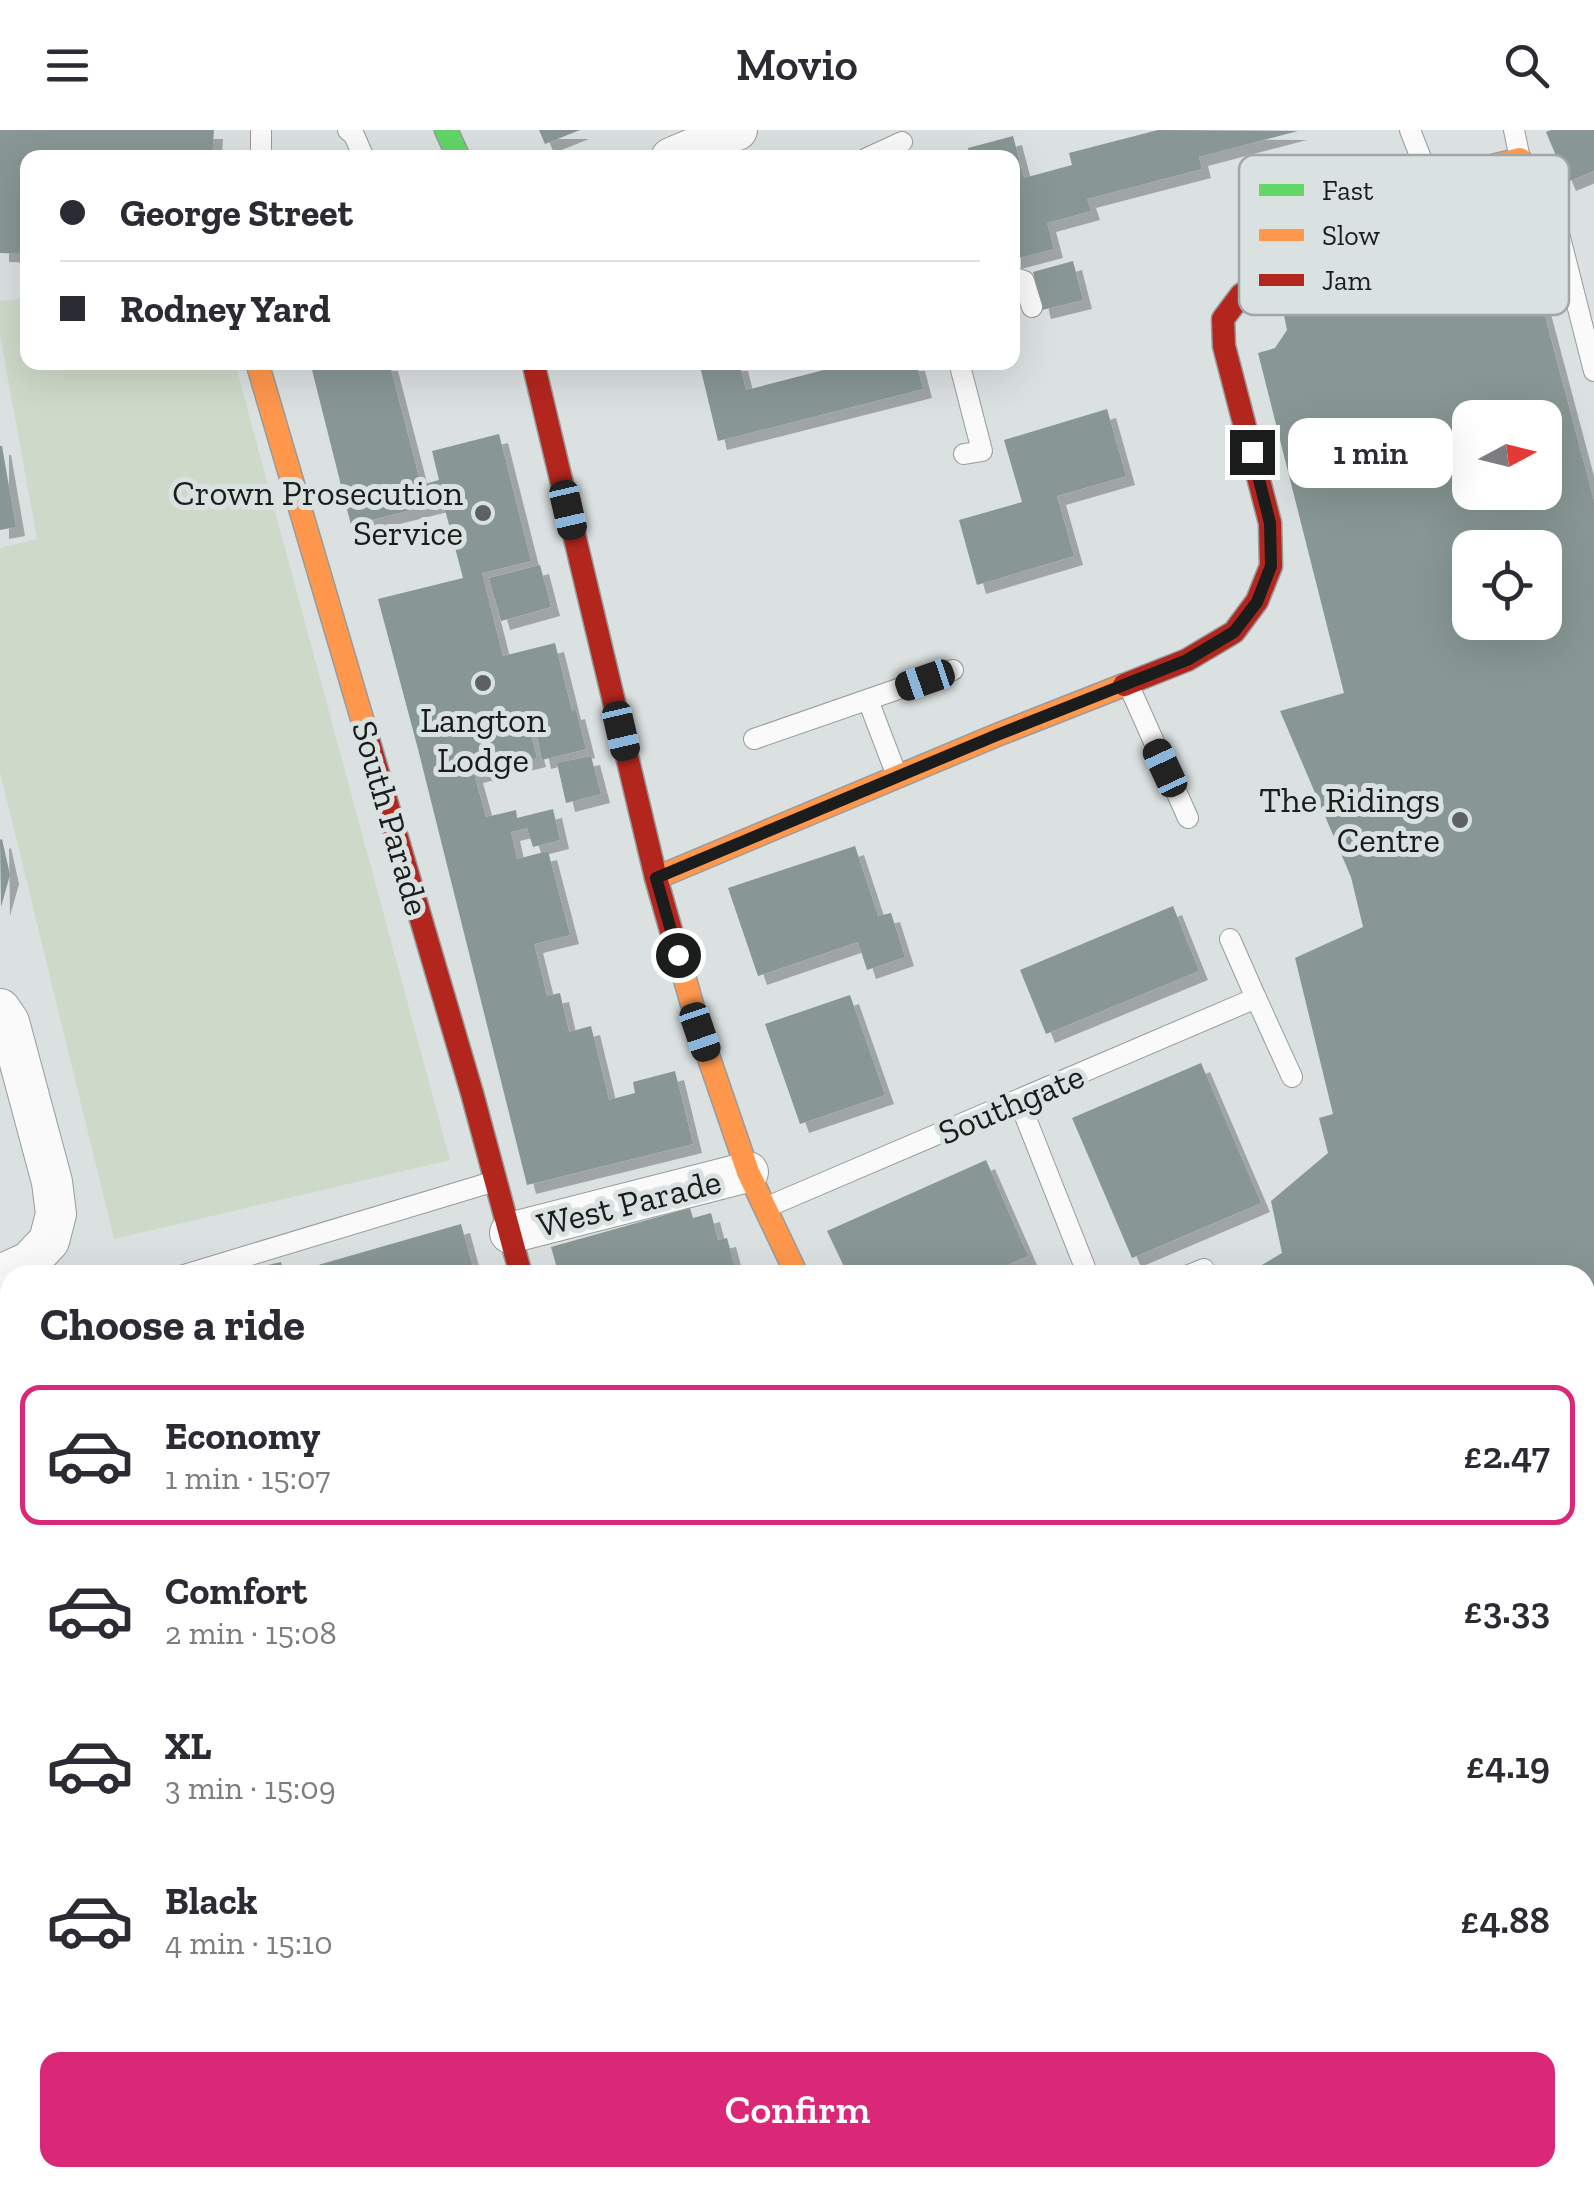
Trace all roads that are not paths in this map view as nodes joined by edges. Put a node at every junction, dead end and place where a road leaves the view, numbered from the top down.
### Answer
1 (456, 130) edge
2 (737, 130) edge
3 (1410, 130) edge
4 (1514, 130) edge
5 (477, 150) edge
6 (690, 150) edge
7 (1420, 155) edge
8 (1519, 155) edge
9 (1569, 272) edge
10 (1020, 279) edge
11 (1239, 298) edge
12 (1032, 307) dead end
13 (260, 370) edge
14 (535, 370) edge
15 (962, 370) edge
16 (1594, 370) edge
17 (964, 454) dead end
18 (953, 670) dead end
19 (1128, 684) junction
20 (868, 700) junction
21 (754, 739) dead end
22 (897, 778) junction
23 (1188, 818) dead end
24 (656, 878) junction
25 (1230, 939) dead end
26 (1256, 998) junction
27 (0, 1009) edge
28 (1292, 1077) dead end
29 (1019, 1101) junction
30 (748, 1172) junction
31 (494, 1182) junction
32 (765, 1208) junction
33 (510, 1233) junction
34 (22, 1265) edge
35 (217, 1265) edge
36 (518, 1265) edge
37 (793, 1265) edge
38 (1084, 1265) edge

1 - 5 street
2 - 6 street
3 - 7 lane
4 - 8 lane
9 - 16 lane
10 - 12 lane
11 - 19 street
13 - 31 street, South Parade
14 - 24 street
15 - 17 lane
18 - 20 lane
19 - 22 street
19 - 23 lane
20 - 21 lane
20 - 22 lane
22 - 24 street
24 - 30 street
25 - 26 lane
26 - 28 lane
26 - 29 lane, Southgate
27 - 34 street
29 - 32 lane, Southgate
29 - 38 lane
30 - 32 street
30 - 33 street, West Parade
31 - 33 street, South Parade
31 - 35 lane, West Parade
32 - 37 street
33 - 36 street, South Parade

